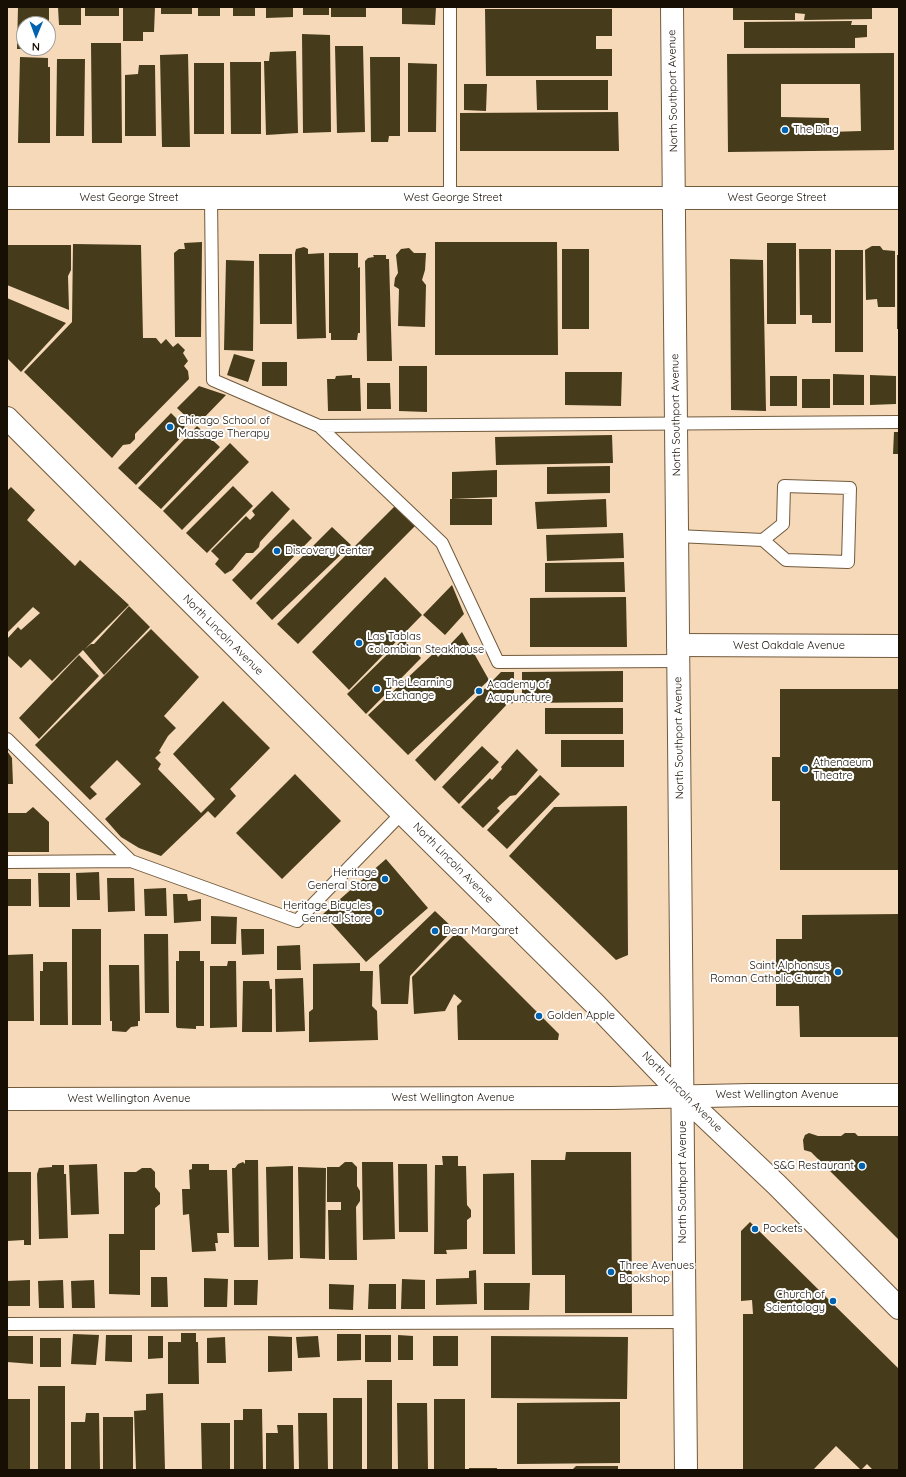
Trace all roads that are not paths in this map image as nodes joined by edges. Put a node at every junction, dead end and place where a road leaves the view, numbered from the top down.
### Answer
1 (450, 7) edge
2 (672, 7) edge
3 (7, 198) edge
4 (211, 198) junction
5 (450, 198) junction
6 (673, 198) junction
7 (899, 198) edge
8 (7, 418) edge
9 (899, 422) edge
10 (676, 423) junction
11 (318, 426) junction
12 (677, 536) junction
13 (763, 540) junction
14 (899, 646) edge
15 (678, 653) junction
16 (7, 739) edge
17 (402, 813) junction
18 (131, 861) junction
19 (7, 862) edge
20 (899, 1095) edge
21 (683, 1096) junction
22 (7, 1099) edge
23 (899, 1308) edge
24 (685, 1322) junction
25 (7, 1324) edge
26 (686, 1470) edge

1 - 5 lane
2 - 6 street, North Southport Avenue
3 - 4 street, West George Street
4 - 5 street, West George Street
4 - 11 lane
5 - 6 street, West George Street
6 - 7 street, West George Street
6 - 10 street, North Southport Avenue
8 - 17 street, North Lincoln Avenue
9 - 10 lane
10 - 11 lane
10 - 12 street, North Southport Avenue
11 - 15 lane
12 - 13 lane
12 - 15 street, North Southport Avenue
13 - 13 lane
14 - 15 street, West Oakdale Avenue
15 - 21 street, North Southport Avenue
16 - 18 lane
17 - 18 lane
17 - 21 street, North Lincoln Avenue
18 - 19 lane
20 - 21 street, West Wellington Avenue
21 - 22 street, West Wellington Avenue
21 - 23 street, North Lincoln Avenue
21 - 24 street, North Southport Avenue
24 - 25 lane
24 - 26 street, North Southport Avenue

